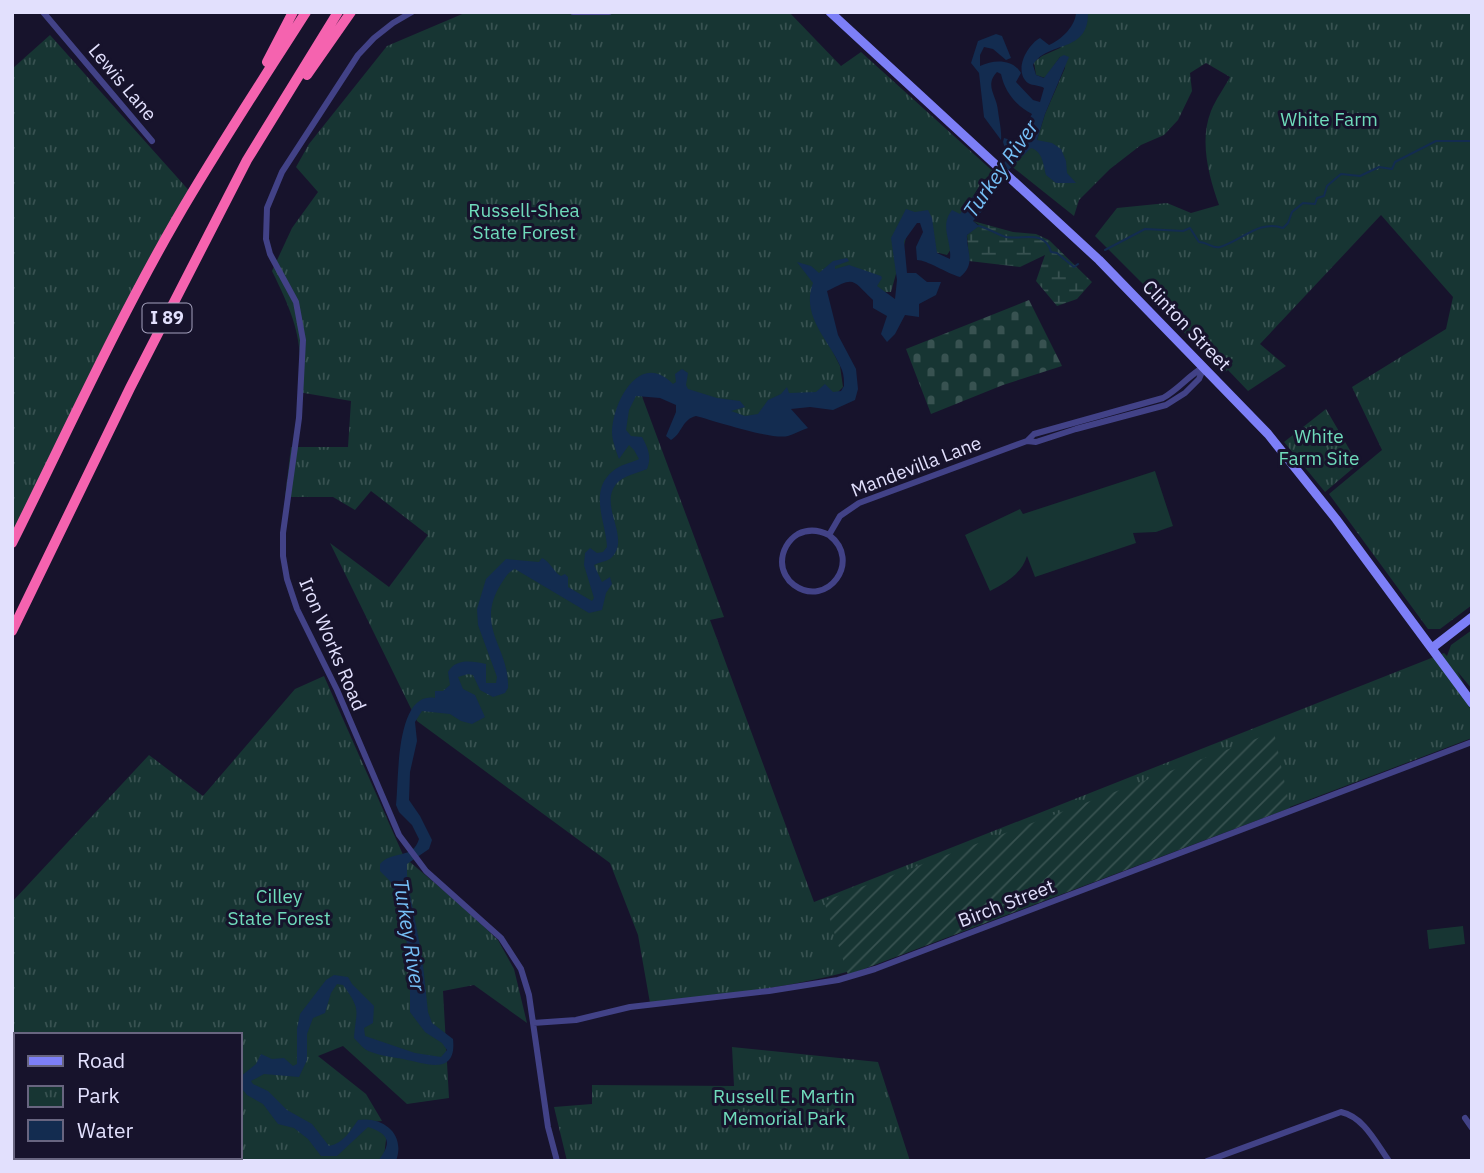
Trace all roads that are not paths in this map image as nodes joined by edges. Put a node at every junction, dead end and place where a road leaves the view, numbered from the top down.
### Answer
1 (43, 12) edge
2 (293, 12) edge
3 (306, 12) edge
4 (338, 12) edge
5 (351, 12) edge
6 (412, 12) edge
7 (573, 12) edge
8 (609, 12) edge
9 (830, 12) edge
10 (236, 120) junction
11 (152, 141) dead end
12 (247, 160) junction
13 (1205, 367) junction
14 (829, 535) junction
15 (12, 543) edge
16 (1472, 617) edge
17 (12, 631) edge
18 (1432, 648) junction
19 (1472, 704) edge
20 (1472, 741) edge
21 (533, 1023) junction
22 (1465, 1118) dead end
23 (1472, 1128) edge
24 (557, 1161) edge
25 (1207, 1161) edge
26 (1389, 1161) edge

1 - 11 street, Lewis Lane
2 - 10 highway
3 - 10 highway, I 89
4 - 12 highway, I 89
5 - 12 highway
6 - 21 street, Iron Works Road
7 - 8 street
9 - 13 main road, Clinton Street
10 - 15 highway, I 89
12 - 17 highway, I 89
13 - 14 street, Mandevilla Lane
13 - 18 main road, Clinton Street
14 - 14 street
16 - 18 main road
18 - 19 main road, Clinton Street
20 - 21 street, Birch Street
21 - 24 street, Iron Works Road
22 - 23 street
25 - 26 street

